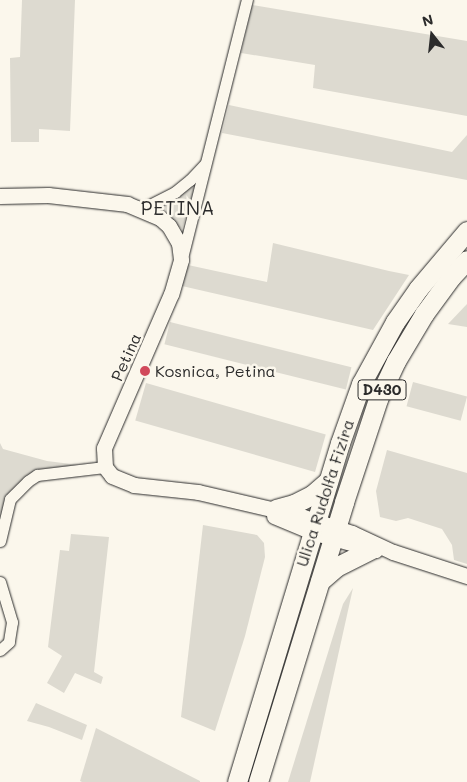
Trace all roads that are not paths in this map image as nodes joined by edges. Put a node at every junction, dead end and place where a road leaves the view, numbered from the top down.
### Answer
1 (246, 0) edge
2 (207, 161) junction
3 (0, 196) edge
4 (142, 209) junction
5 (467, 231) edge
6 (181, 260) junction
7 (467, 260) edge
8 (105, 467) junction
9 (328, 481) junction
10 (248, 504) junction
11 (276, 509) junction
12 (314, 527) junction
13 (335, 533) junction
14 (0, 541) edge
15 (372, 549) junction
16 (392, 552) junction
17 (467, 576) edge
18 (0, 582) edge
19 (319, 582) junction
20 (0, 650) edge
21 (237, 782) edge
22 (258, 782) edge

1 - 2 street, Petina
2 - 4 street, Petina
2 - 6 street, Petina
3 - 4 street
4 - 6 street
5 - 9 main road, Ulica Rudolfa Fizira / D430
6 - 8 street, Petina
7 - 13 main road, Ulica Rudolfa Fizira / D430
8 - 10 street
8 - 14 street
9 - 11 main road
9 - 12 main road, Ulica Rudolfa Fizira / D430
10 - 11 street
10 - 12 street
11 - 12 street
12 - 13 street
12 - 21 main road, Ulica Rudolfa Fizira / D430
13 - 15 street
13 - 16 street
13 - 19 main road, Ulica Rudolfa Fizira / D430
15 - 16 street
15 - 19 main road
16 - 17 street
18 - 20 street
19 - 22 main road, Ulica Rudolfa Fizira / D430

